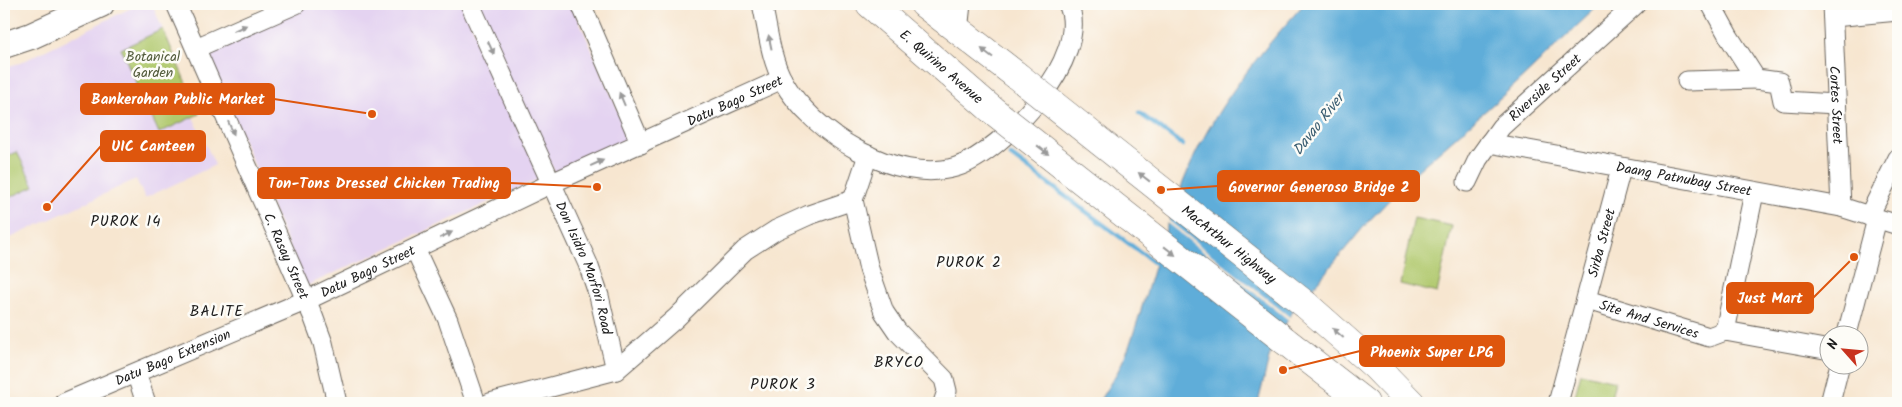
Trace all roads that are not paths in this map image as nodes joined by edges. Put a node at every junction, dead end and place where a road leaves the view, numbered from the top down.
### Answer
1 (100, 4) edge
2 (176, 4) edge
3 (296, 4) edge
4 (470, 4) edge
5 (581, 4) edge
6 (762, 4) edge
7 (870, 4) edge
8 (924, 4) edge
9 (961, 4) edge
10 (1068, 4) edge
11 (1636, 4) edge
12 (1711, 4) edge
13 (1832, 10) edge
14 (1898, 12) edge
15 (958, 31) junction
16 (4, 45) edge
17 (196, 48) junction
18 (782, 79) junction
19 (1756, 79) junction
20 (1687, 81) dead end
21 (1836, 104) junction
22 (1489, 143) junction
23 (641, 144) junction
24 (868, 155) junction
25 (1898, 158) edge
26 (1621, 169) junction
27 (1467, 182) dead end
28 (552, 183) junction
29 (1754, 193) junction
30 (853, 200) junction
31 (1841, 207) junction
32 (1873, 217) junction
33 (1898, 225) edge
34 (415, 249) junction
35 (307, 300) junction
36 (1587, 300) junction
37 (1850, 324) edge
38 (1725, 331) junction
39 (1820, 348) edge
40 (616, 370) junction
41 (136, 373) junction
42 (1837, 374) edge
43 (64, 403) edge
44 (146, 403) edge
45 (337, 403) edge
46 (476, 403) edge
47 (490, 403) edge
48 (943, 403) edge
49 (1365, 403) edge
50 (1410, 403) edge
51 (1558, 403) edge
52 (1830, 403) edge

1 - 16 main road
2 - 17 street, C. Rasay Street
17 -> 3 street
4 -> 28 street, Don Isidro Marfori Road
23 -> 5 street
18 -> 6 street
7 -> 49 main road, E. Quirino Avenue, bridge
8 - 15 main road
9 - 15 street
10 - 24 street, Datu Bago Street
11 - 22 street, Riverside Street
12 - 19 street
13 - 14 street
13 - 21 street, Cortes Street
50 -> 15 main road, MacArthur Highway, bridge
17 -> 35 street, C. Rasay Street
18 - 23 street, Datu Bago Street
18 - 24 street, Datu Bago Street
19 - 20 street
19 - 21 street
21 - 31 street, Cortes Street
22 - 26 street, Daang Patnubay Street
22 - 27 street, Riverside Street
28 -> 23 street, Datu Bago Street
24 - 30 street
25 - 32 street
26 - 29 street, Daang Patnubay Street
26 - 36 street, Sirba Street
34 -> 28 street, Datu Bago Street
28 - 40 street, Don Isidro Marfori Road
29 - 31 street, Daang Patnubay Street
29 - 38 street
30 - 40 street
30 - 48 street
31 - 32 street, Daang Patnubay Street
32 - 33 street, Daang Patnubay Street
32 - 37 street
34 - 35 street, Datu Bago Street
34 - 46 street
35 - 41 street, Datu Bago Extension
35 - 45 street, C. Rasay Street
36 - 38 street, Site And Services
36 - 51 street, Sirba Street
38 - 39 street, Site And Services
40 - 47 street
41 - 43 street, Datu Bago Extension
41 - 44 street
42 - 52 street

